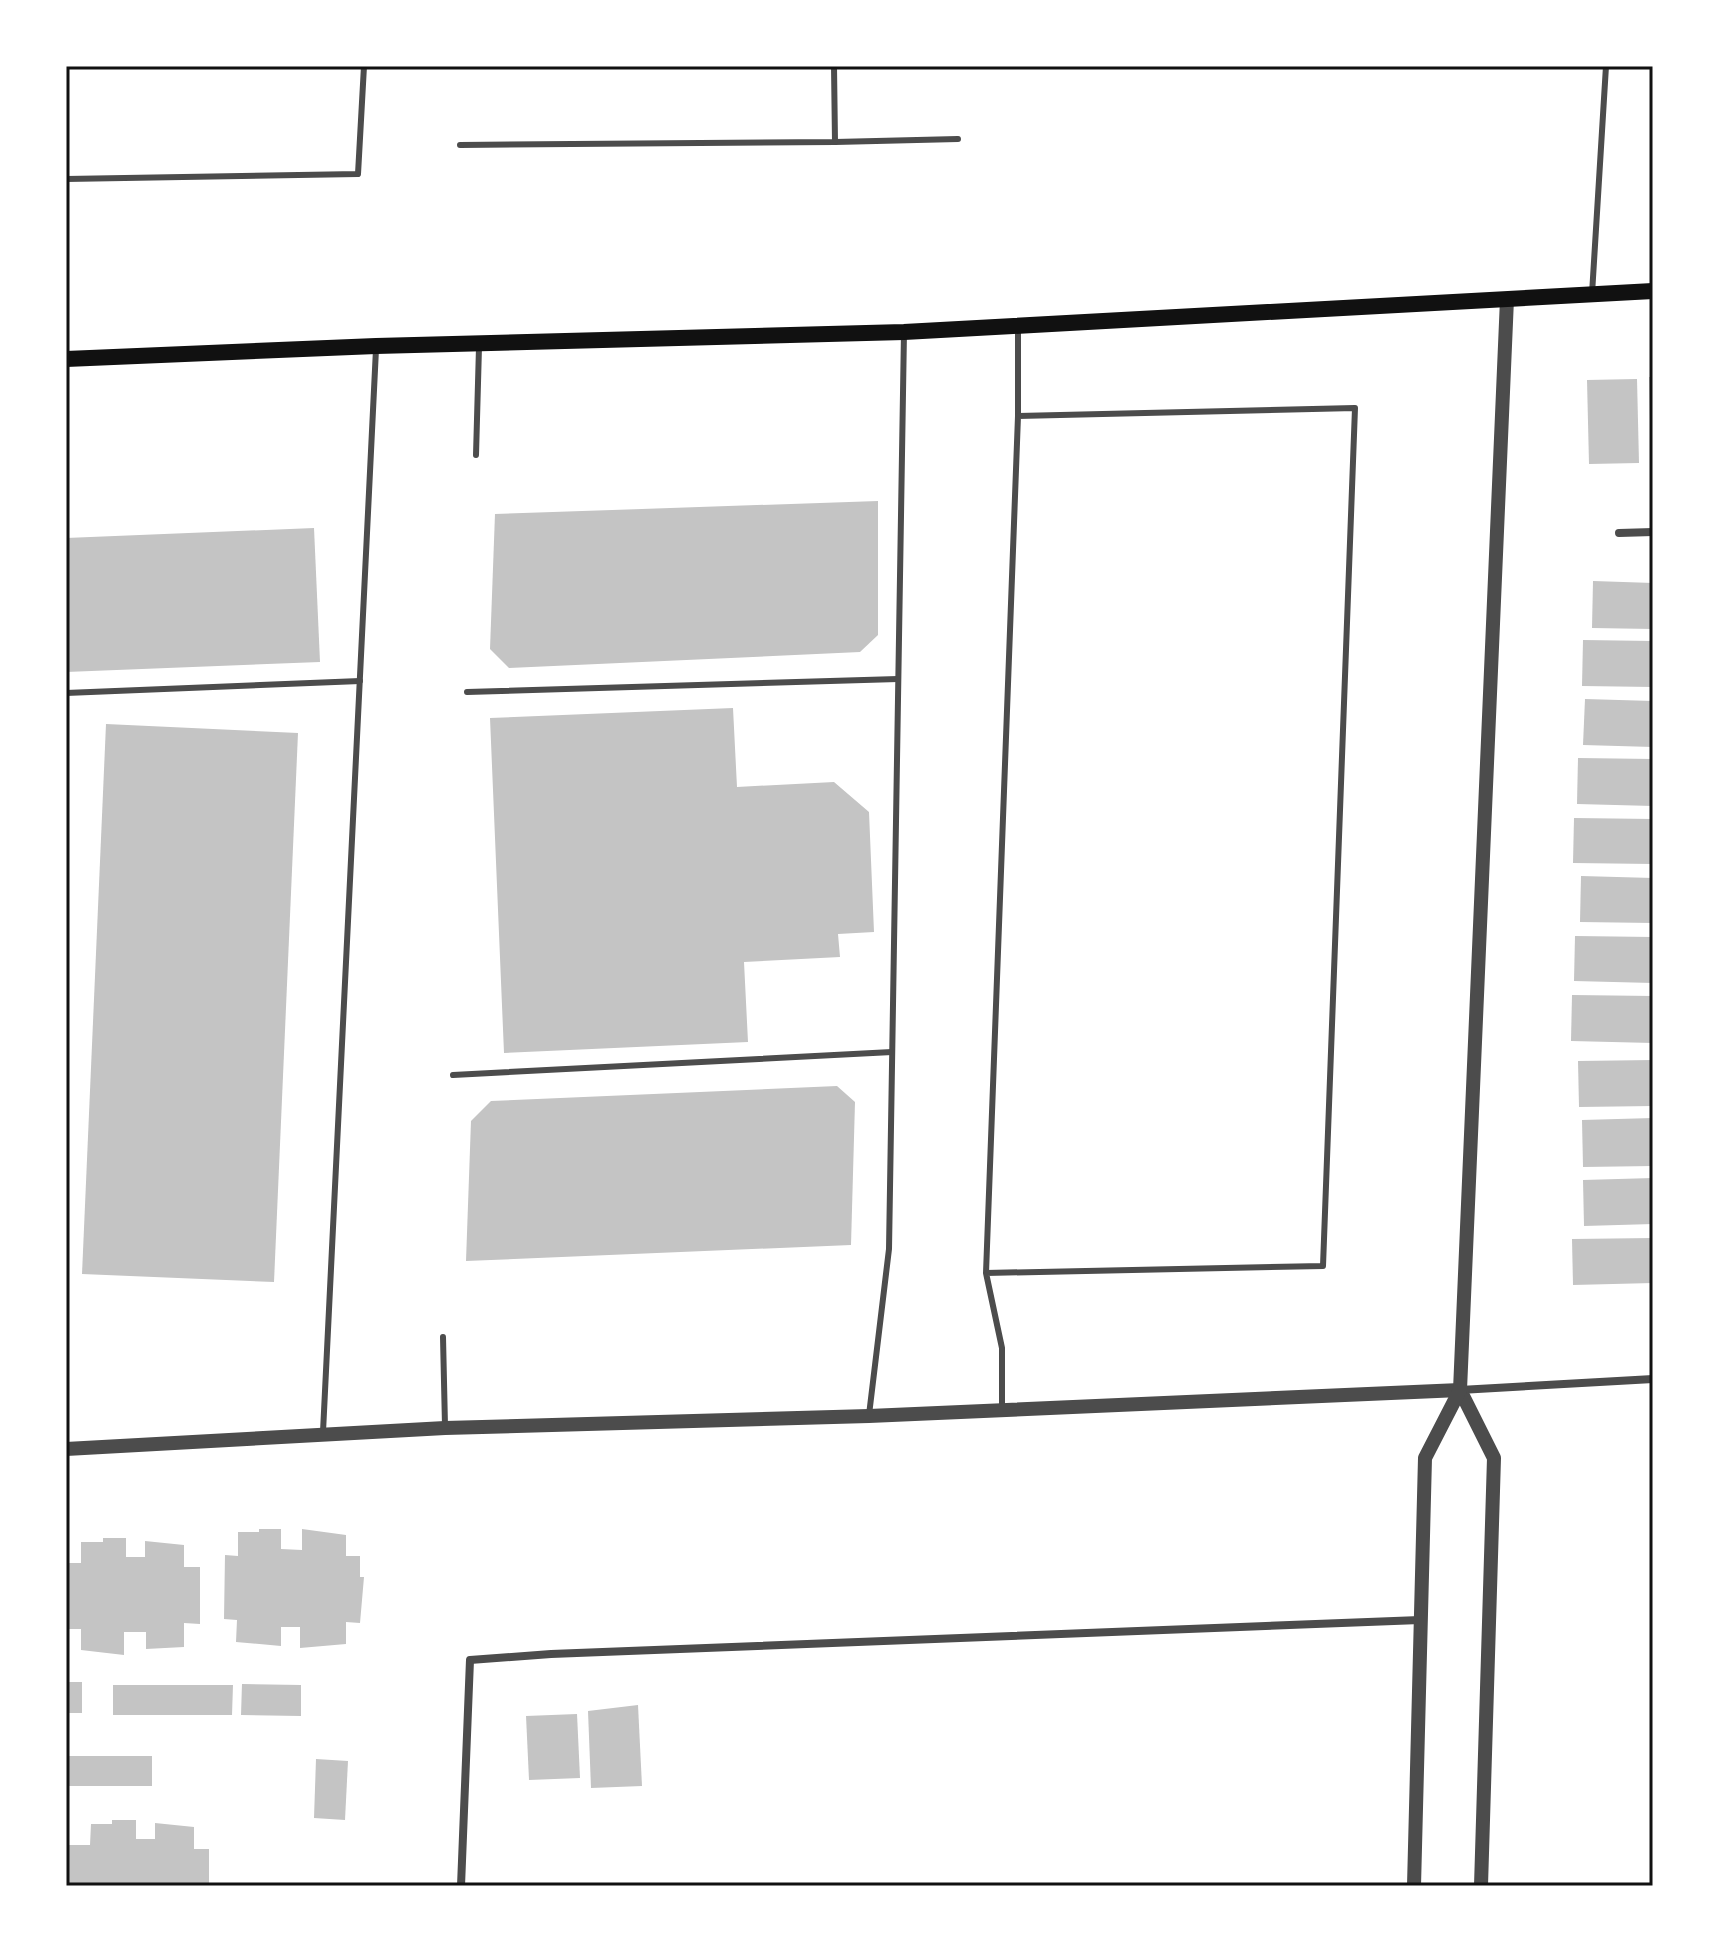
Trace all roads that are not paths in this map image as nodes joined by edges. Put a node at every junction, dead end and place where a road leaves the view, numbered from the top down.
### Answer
1 (364, 66) edge
2 (834, 66) edge
3 (1606, 66) edge
4 (958, 139) dead end
5 (835, 142) junction
6 (460, 145) dead end
7 (66, 179) edge
8 (1653, 291) edge
9 (1592, 294) junction
10 (1507, 299) junction
11 (1018, 326) junction
12 (904, 332) junction
13 (479, 343) junction
14 (376, 346) junction
15 (66, 359) edge
16 (1018, 416) junction
17 (476, 455) dead end
18 (1653, 532) edge
19 (1619, 533) dead end
20 (898, 679) junction
21 (360, 681) junction
22 (467, 692) dead end
23 (66, 693) edge
24 (892, 1052) junction
25 (453, 1075) dead end
26 (986, 1273) junction
27 (443, 1337) dead end
28 (1653, 1379) edge
29 (1460, 1390) junction
30 (1002, 1410) junction
31 (869, 1416) junction
32 (445, 1428) junction
33 (323, 1436) junction
34 (66, 1449) edge
35 (1420, 1620) junction
36 (461, 1886) edge
37 (1414, 1886) edge
38 (1481, 1886) edge

1 - 7 lane
2 - 5 lane
3 - 9 lane
4 - 5 lane
5 - 6 lane
8 - 9 main road
9 - 10 main road
10 - 11 main road
10 - 29 street
11 - 12 main road
11 - 16 lane
12 - 13 main road
12 - 20 lane
13 - 14 main road
13 - 17 lane
14 - 15 main road
14 - 21 lane
16 - 26 lane
16 - 26 lane
18 - 19 street
20 - 22 lane
20 - 24 lane
21 - 23 lane
21 - 33 lane
24 - 25 lane
24 - 31 lane
26 - 30 lane
27 - 32 lane
28 - 29 street
29 - 30 street
29 - 35 street
29 - 38 street
30 - 31 street
31 - 32 street
32 - 33 street
33 - 34 street
35 - 36 street
35 - 37 street

